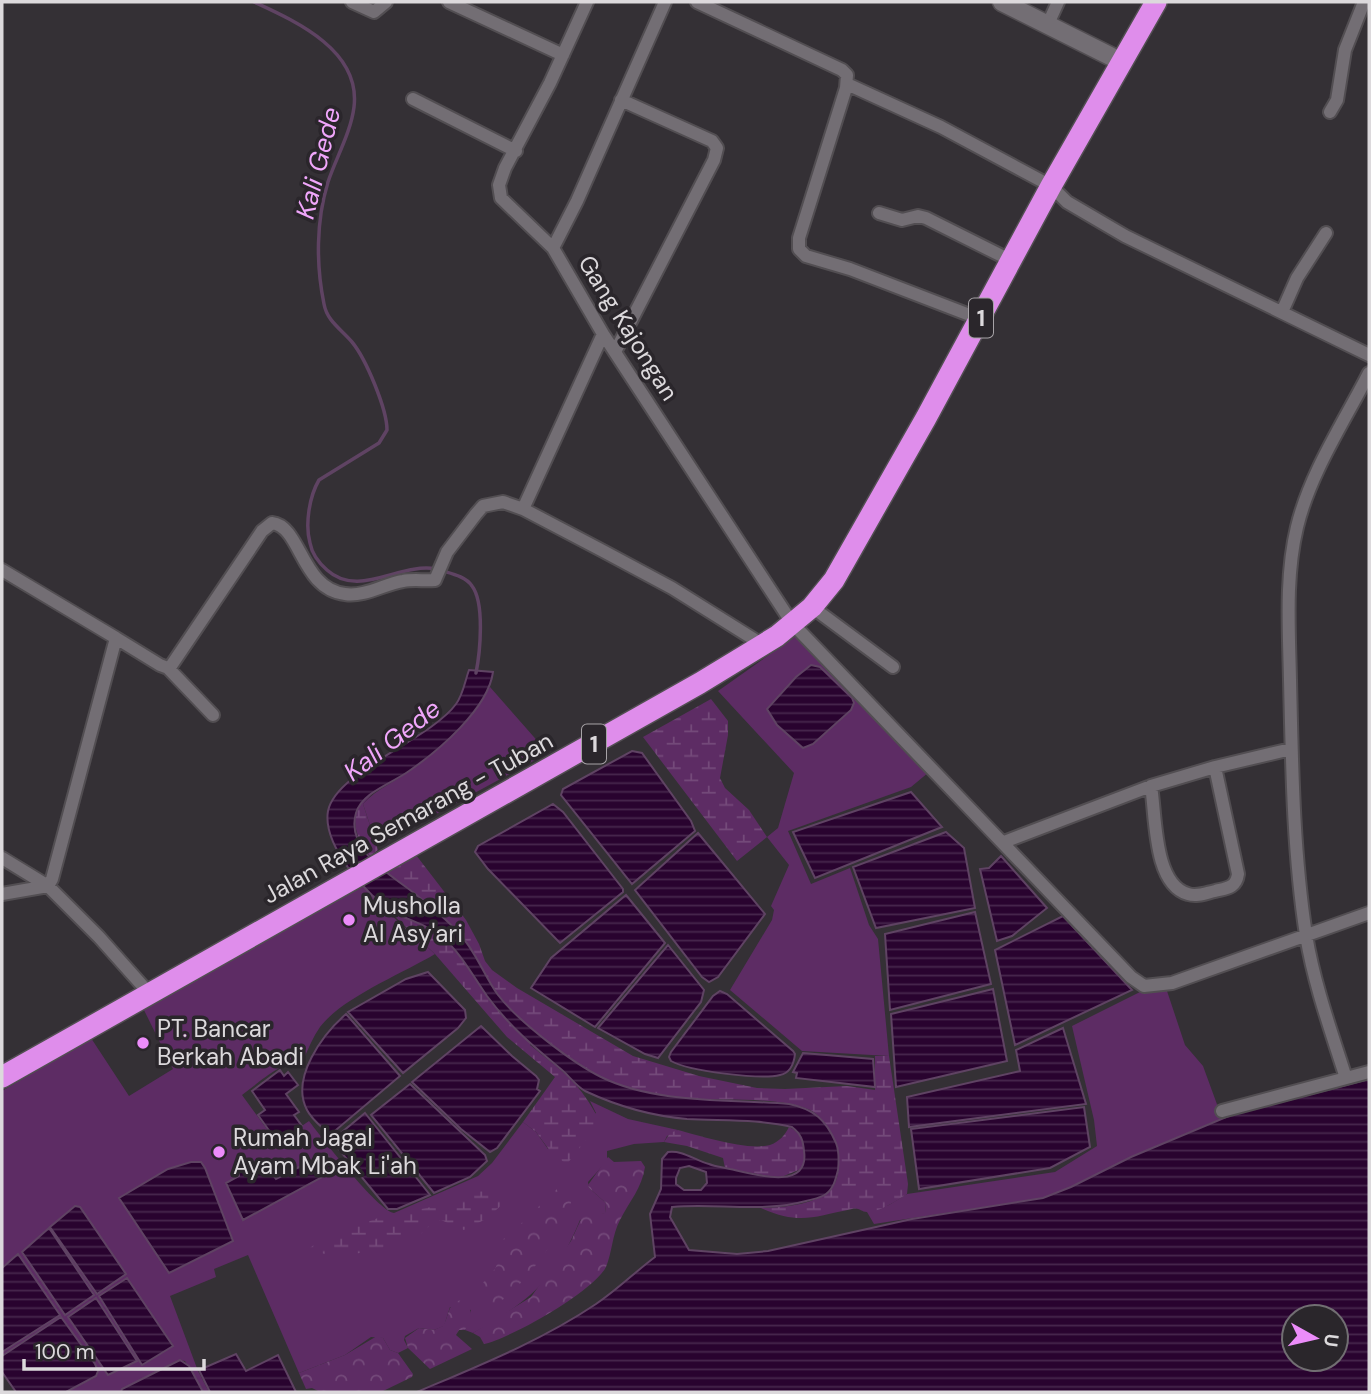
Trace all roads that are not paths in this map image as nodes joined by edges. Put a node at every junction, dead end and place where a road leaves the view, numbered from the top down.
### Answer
1 (352, 2) edge
2 (386, 2) edge
3 (449, 2) edge
4 (587, 2) edge
5 (666, 2) edge
6 (697, 2) edge
7 (1002, 2) edge
8 (1058, 2) edge
9 (1156, 2) edge
10 (1364, 2) edge
11 (1048, 24) junction
12 (563, 55) junction
13 (1122, 61) junction
14 (847, 83) junction
15 (413, 99) dead end
16 (621, 100) junction
17 (1330, 112) dead end
18 (516, 151) junction
19 (1051, 186) junction
20 (879, 213) dead end
21 (1326, 233) dead end
22 (553, 248) junction
23 (1012, 261) junction
24 (1282, 312) junction
25 (980, 319) junction
26 (603, 334) junction
27 (616, 350) junction
28 (1369, 355) edge
29 (1369, 373) edge
30 (523, 509) junction
31 (2, 570) edge
32 (812, 607) junction
33 (792, 623) junction
34 (116, 638) junction
35 (763, 645) junction
36 (893, 667) dead end
37 (168, 668) junction
38 (213, 715) dead end
39 (1291, 749) junction
40 (1215, 767) junction
41 (1151, 786) junction
42 (1004, 842) junction
43 (2, 858) edge
44 (48, 886) junction
45 (2, 894) edge
46 (1369, 913) edge
47 (1307, 936) junction
48 (149, 992) junction
49 (1369, 1072) edge
50 (2, 1077) edge
51 (1346, 1078) junction
52 (1222, 1111) dead end

1 - 2 street
3 - 12 street
4 - 12 street
5 - 16 street, Gang Kajongan
6 - 14 street
7 - 11 main road
8 - 11 street
9 - 13 highway, Jalan Raya Semarang - Tuban / 1
10 - 17 street
11 - 13 main road
12 - 18 street
13 - 19 highway, Jalan Raya Semarang - Tuban / 1
14 - 19 street
14 - 25 street
15 - 18 street
16 - 22 street, Gang Kajongan
16 - 27 street
18 - 22 street
19 - 23 highway, Jalan Raya Semarang - Tuban / 1
19 - 24 street
20 - 23 street
21 - 24 street
22 - 26 street, Gang Kajongan
23 - 25 highway, Jalan Raya Semarang - Tuban / 1
24 - 28 street
25 - 32 highway, Jalan Raya Semarang - Tuban / 1
26 - 27 street, Gang Kajongan
26 - 30 street
27 - 33 street, Gang Kajongan
29 - 39 street
30 - 35 street
30 - 37 street
31 - 34 street
32 - 33 highway, Jalan Raya Semarang - Tuban / 1
32 - 36 street
33 - 35 highway, Jalan Raya Semarang - Tuban / 1
33 - 42 street, Gang Kajongan
34 - 37 street
34 - 44 street
35 - 48 highway, Jalan Raya Semarang - Tuban / 1
37 - 38 street
39 - 40 street
39 - 47 street
40 - 41 street
40 - 41 street
41 - 42 street
42 - 47 street, Gang Kajongan
43 - 44 street
44 - 45 street
44 - 48 street
46 - 47 street
47 - 51 street
48 - 50 highway, Jalan Raya Semarang - Tuban / 1
49 - 51 street
51 - 52 street

